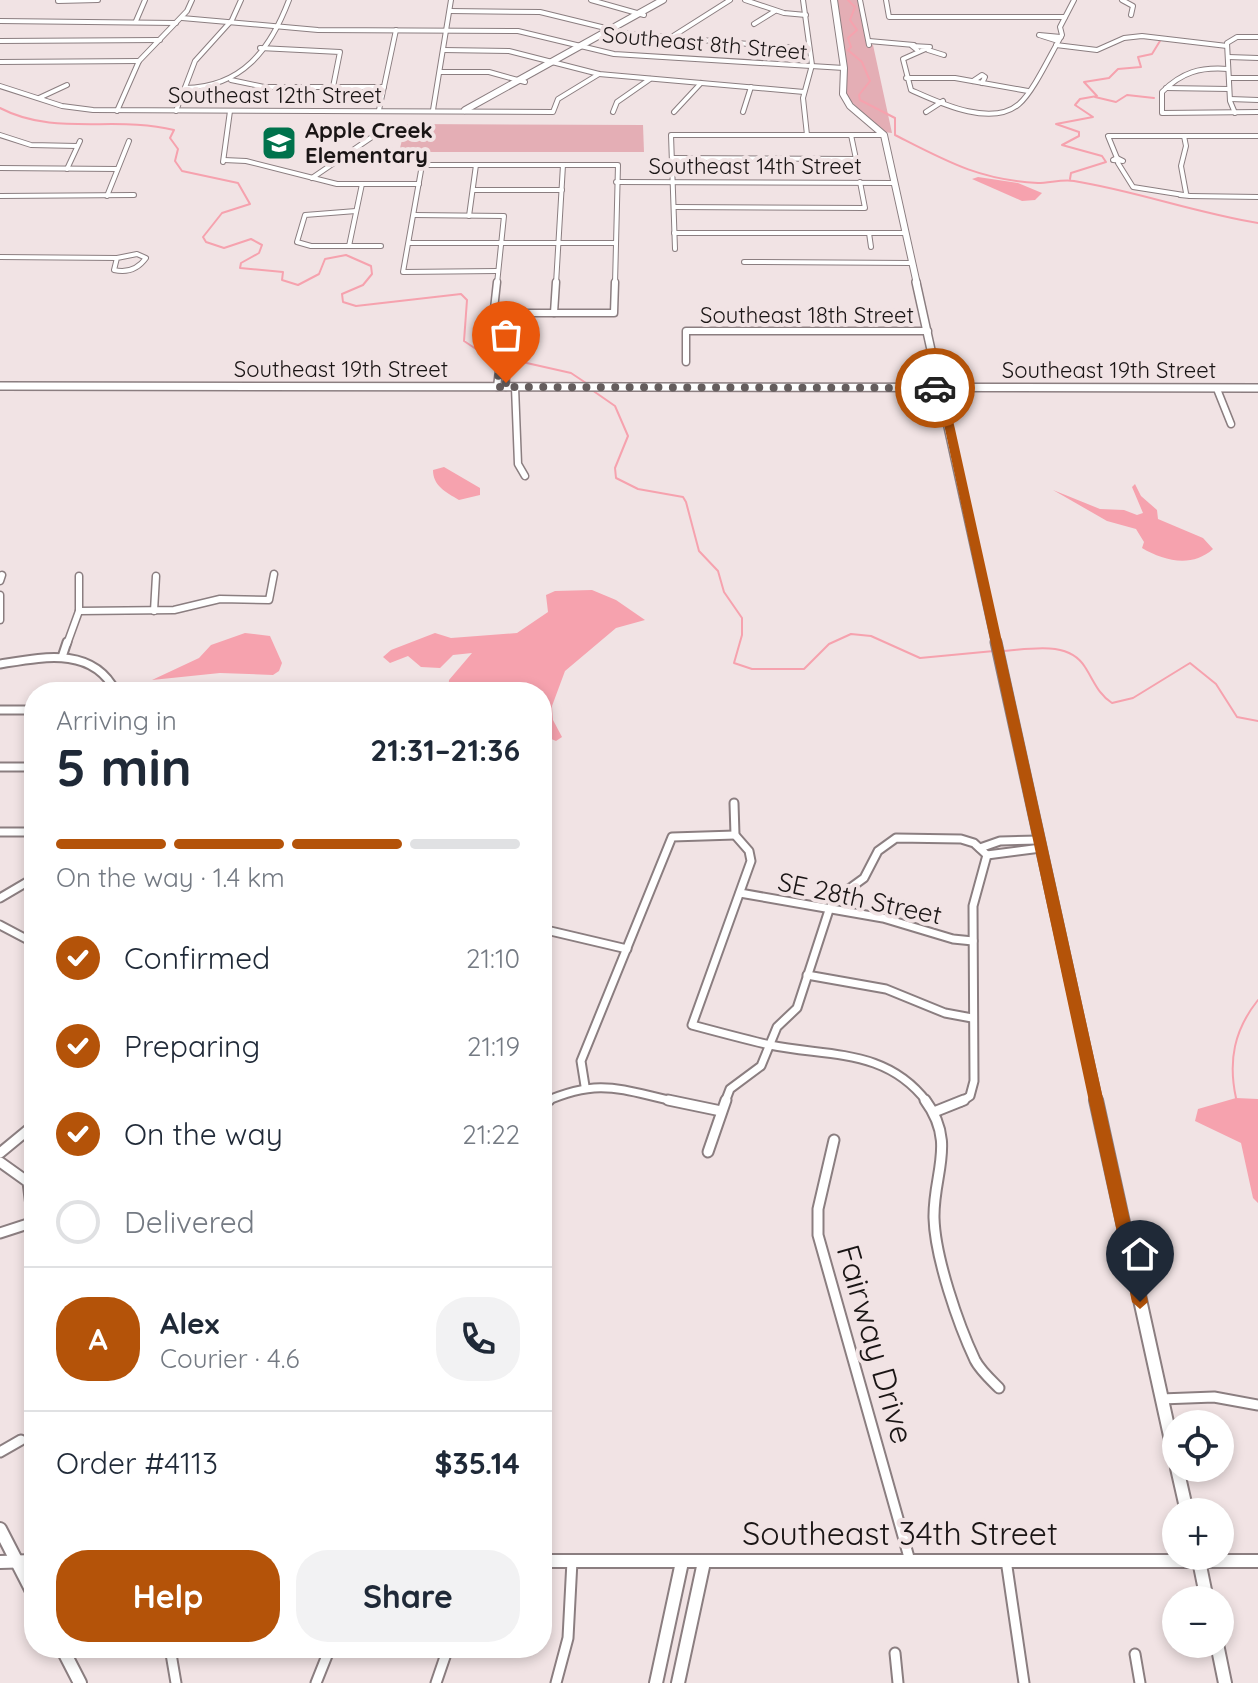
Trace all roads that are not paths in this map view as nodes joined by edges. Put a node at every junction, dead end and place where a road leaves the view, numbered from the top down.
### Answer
1 (145, 0) edge
2 (192, 0) edge
3 (241, 0) edge
4 (289, 0) edge
5 (451, 0) edge
6 (591, 0) edge
7 (663, 0) edge
8 (672, 0) edge
9 (730, 0) edge
10 (745, 0) edge
11 (803, 0) edge
12 (834, 0) edge
13 (860, 0) edge
14 (886, 0) edge
15 (1074, 0) edge
16 (1122, 0) edge
17 (58, 1) edge
18 (97, 1) edge
19 (935, 8) dead end
20 (450, 11) junction
21 (775, 11) junction
22 (641, 14) junction
23 (806, 15) junction
24 (1131, 15) dead end
25 (937, 16) junction
26 (1065, 17) junction
27 (182, 18) junction
28 (0, 21) edge
29 (136, 21) junction
30 (176, 23) junction
31 (229, 23) junction
32 (754, 24) dead end
33 (276, 27) junction
34 (396, 30) junction
35 (446, 30) junction
36 (613, 30) junction
37 (1258, 37) edge
38 (670, 38) junction
39 (160, 40) junction
40 (937, 40) dead end
41 (0, 41) edge
42 (1058, 41) junction
43 (1227, 46) junction
44 (583, 47) junction
45 (916, 47) junction
46 (927, 47) junction
47 (260, 48) junction
48 (809, 49) junction
49 (443, 50) junction
50 (944, 55) dead end
51 (1228, 57) junction
52 (1258, 58) edge
53 (139, 61) junction
54 (0, 62) edge
55 (553, 63) junction
56 (812, 68) junction
57 (844, 68) junction
58 (1228, 69) junction
59 (440, 72) junction
60 (599, 74) junction
61 (906, 78) junction
62 (1229, 78) junction
63 (1258, 78) edge
64 (650, 79) junction
65 (231, 80) junction
66 (522, 81) junction
67 (701, 83) junction
68 (67, 85) dead end
69 (0, 86) edge
70 (333, 87) junction
71 (384, 87) junction
72 (751, 87) junction
73 (185, 88) junction
74 (1166, 88) junction
75 (1229, 89) junction
76 (1028, 91) junction
77 (804, 92) junction
78 (39, 98) junction
79 (1230, 99) junction
80 (1258, 100) edge
81 (943, 101) junction
82 (379, 110) junction
83 (433, 110) junction
84 (465, 110) junction
85 (476, 110) junction
86 (117, 111) junction
87 (176, 111) junction
88 (230, 111) junction
89 (613, 112) dead end
90 (674, 112) dead end
91 (743, 112) dead end
92 (926, 112) dead end
93 (1258, 112) edge
94 (1235, 113) junction
95 (0, 135) edge
96 (807, 135) junction
97 (851, 135) junction
98 (884, 135) junction
99 (1184, 136) junction
100 (1258, 136) edge
101 (372, 137) dead end
102 (129, 141) dead end
103 (673, 158) junction
104 (476, 165) junction
105 (563, 165) junction
106 (0, 168) edge
107 (67, 169) junction
108 (117, 169) junction
109 (312, 178) junction
110 (616, 182) junction
111 (673, 182) junction
112 (860, 182) junction
113 (893, 183) junction
114 (362, 184) junction
115 (419, 184) junction
116 (473, 190) junction
117 (562, 190) junction
118 (134, 195) dead end
119 (1185, 195) junction
120 (0, 196) edge
121 (107, 196) junction
122 (1258, 197) edge
123 (674, 207) junction
124 (356, 211) junction
125 (414, 215) junction
126 (469, 216) junction
127 (674, 233) junction
128 (869, 233) junction
129 (904, 233) junction
130 (409, 243) junction
131 (501, 243) junction
132 (558, 243) junction
133 (615, 243) junction
134 (349, 246) junction
135 (381, 246) dead end
136 (871, 247) dead end
137 (675, 249) dead end
138 (0, 257) edge
139 (117, 258) junction
140 (744, 262) dead end
141 (910, 263) junction
142 (497, 271) junction
143 (493, 313) junction
144 (554, 313) junction
145 (928, 331) junction
146 (686, 362) dead end
147 (503, 367) junction
148 (0, 386) edge
149 (497, 387) junction
150 (511, 387) junction
151 (940, 388) junction
152 (1258, 388) edge
153 (1217, 389) junction
154 (1231, 424) dead end
155 (525, 476) dead end
156 (274, 574) dead end
157 (79, 576) dead end
158 (156, 576) dead end
159 (0, 595) edge
160 (79, 611) junction
161 (154, 611) junction
162 (0, 620) edge
163 (62, 657) junction
164 (0, 664) edge
165 (109, 682) edge
166 (0, 710) edge
167 (24, 710) edge
168 (0, 767) edge
169 (24, 767) edge
170 (734, 803) dead end
171 (0, 832) edge
172 (24, 832) edge
173 (735, 835) junction
174 (1040, 844) junction
175 (983, 851) junction
176 (24, 884) edge
177 (740, 893) junction
178 (0, 898) edge
179 (829, 910) junction
180 (0, 925) edge
181 (552, 931) edge
182 (24, 938) edge
183 (973, 941) junction
184 (627, 949) junction
185 (807, 975) junction
186 (972, 1018) junction
187 (771, 1045) junction
188 (585, 1086) junction
189 (552, 1099) edge
190 (721, 1111) junction
191 (934, 1112) junction
192 (24, 1133) edge
193 (834, 1140) dead end
194 (708, 1152) dead end
195 (0, 1153) edge
196 (0, 1162) edge
197 (24, 1179) edge
198 (24, 1225) edge
199 (0, 1233) edge
200 (999, 1388) dead end
201 (1161, 1399) junction
202 (1258, 1405) edge
203 (1164, 1410) edge
204 (21, 1440) dead end
205 (0, 1452) edge
206 (0, 1529) edge
207 (1162, 1558) edge
208 (1006, 1560) junction
209 (1234, 1560) edge
210 (16, 1561) junction
211 (24, 1561) edge
212 (552, 1561) edge
213 (572, 1561) junction
214 (910, 1561) junction
215 (1258, 1561) edge
216 (0, 1562) edge
217 (682, 1562) junction
218 (704, 1562) junction
219 (24, 1576) edge
220 (895, 1653) dead end
221 (1135, 1654) dead end
222 (67, 1658) edge
223 (172, 1658) edge
224 (326, 1658) edge
225 (445, 1658) edge
226 (1220, 1658) edge
227 (79, 1682) edge
228 (176, 1683) edge
229 (316, 1683) edge
230 (436, 1683) edge
231 (556, 1683) edge
232 (656, 1683) edge
233 (678, 1683) edge
234 (898, 1683) edge
235 (1024, 1683) edge
236 (1140, 1683) edge
237 (1225, 1683) edge

1 - 29 street
2 - 27 street
3 - 31 street
4 - 33 street
5 - 20 street
6 - 22 street
7 - 22 street
8 - 22 street
9 - 38 street
10 - 21 street
11 - 23 street
12 - 57 street
13 - 45 street
14 - 25 street
15 - 26 street
16 - 24 street
17 - 18 street
19 - 25 street
20 - 35 street
20 - 36 street
21 - 23 street
21 - 32 street
22 - 36 street
23 - 48 street
25 - 26 street
26 - 42 street
27 - 30 street
27 - 31 street, Southeast 8th Street
28 - 29 street
29 - 30 street
30 - 39 street
31 - 33 street, Southeast 8th Street
31 - 73 street
33 - 34 street, Southeast 8th Street
33 - 47 street
34 - 35 street, Southeast 8th Street
34 - 71 street
35 - 44 street, Southeast 8th Street
35 - 49 street
36 - 38 street
36 - 44 street
37 - 43 street
38 - 48 street
39 - 41 street
39 - 53 street
40 - 46 street
42 - 43 street
42 - 76 street
43 - 51 street
44 - 55 street
44 - 56 street, Southeast 8th Street
45 - 46 street
45 - 61 street
46 - 50 street
47 - 65 street
47 - 70 street
48 - 56 street
49 - 55 street
49 - 59 street
51 - 52 street
51 - 58 street
53 - 54 street
53 - 86 street
55 - 60 street
55 - 66 street
56 - 57 street, Southeast 8th Street
56 - 77 street
57 - 98 street
58 - 62 street
58 - 74 street
59 - 66 street
59 - 83 street
60 - 64 street
60 - 85 street, Southeast 12th Street
61 - 76 street
61 - 81 street
62 - 63 street
62 - 75 street
64 - 67 street
64 - 89 street
65 - 70 street
65 - 73 street
66 - 84 street
66 - 85 street
67 - 72 street
67 - 90 street
68 - 78 street
69 - 78 street, Southeast 12th Street
70 - 71 street
71 - 82 street
72 - 77 street
72 - 91 street
73 - 87 street
74 - 75 street
74 - 94 street
75 - 79 street
76 - 81 street
77 - 96 street
78 - 86 street, Southeast 12th Street
79 - 80 street
79 - 94 street
81 - 92 street
82 - 83 street, Southeast 12th Street
82 - 88 street, Southeast 12th Street
83 - 84 street, Southeast 12th Street
84 - 85 street, Southeast 12th Street
86 - 87 street, Southeast 12th Street
87 - 88 street, Southeast 12th Street
88 - 109 street
93 - 94 street
95 - 107 street
96 - 97 street
96 - 103 street
97 - 98 street
97 - 103 street
98 - 113 street
99 - 100 street
99 - 119 street
99 - 119 street
101 - 109 street
102 - 108 street
103 - 111 street
104 - 105 street
104 - 115 street
104 - 116 street
105 - 110 street
105 - 117 street
106 - 107 street
107 - 108 street
108 - 121 street
109 - 114 street
110 - 111 street, Southeast 14th Street
110 - 133 street
111 - 112 street, Southeast 14th Street
111 - 123 street
112 - 113 street, Southeast 14th Street
112 - 123 street
113 - 129 street
114 - 115 street
114 - 124 street
115 - 125 street
116 - 117 street
116 - 126 street
117 - 132 street
118 - 121 street
119 - 122 street
120 - 121 street
123 - 127 street
124 - 134 street
124 - 134 street
125 - 126 street
125 - 130 street
126 - 131 street
127 - 128 street
127 - 137 street
128 - 129 street
128 - 136 street
129 - 141 street
130 - 131 street
130 - 142 street
131 - 132 street
131 - 142 street
132 - 133 street
132 - 144 street
133 - 144 street
134 - 135 street
138 - 139 street
139 - 139 street
140 - 141 street
141 - 145 street
142 - 143 street
143 - 144 street
143 - 147 street
145 - 146 street, Southeast 18th Street
145 - 151 street
147 - 149 street
147 - 150 street
148 - 149 street, Southeast 19th Street
149 - 150 street, Southeast 19th Street
150 - 151 street, Southeast 19th Street
150 - 155 street
151 - 153 street, Southeast 19th Street
151 - 174 street
152 - 153 street, Southeast 19th Street
153 - 154 street
156 - 161 street
157 - 160 street
158 - 161 street
159 - 162 street
160 - 161 street
160 - 163 street
163 - 164 street
163 - 165 street
166 - 167 street
168 - 169 street
170 - 173 street
171 - 172 street
173 - 177 street
173 - 184 street
174 - 175 street
174 - 201 street
175 - 179 street
175 - 183 street
176 - 178 street
177 - 179 street, SE 28th Street
177 - 187 street
179 - 183 street, SE 28th Street
179 - 185 street
180 - 182 street
181 - 184 street
183 - 186 street
184 - 188 street
185 - 186 street
185 - 187 street
186 - 191 street
187 - 190 street
187 - 191 street
188 - 189 street
188 - 190 street
190 - 194 street
191 - 200 street
192 - 195 street
193 - 214 street, Fairway Drive
196 - 197 street
198 - 199 street
201 - 202 street
201 - 203 street
204 - 205 street
206 - 210 street
207 - 208 street, Southeast 34th Street
208 - 214 street, Southeast 34th Street
208 - 235 street
209 - 215 street, Southeast 34th Street
210 - 211 street
210 - 216 street
210 - 219 street
212 - 213 street, Southeast 34th Street
213 - 217 street, Southeast 34th Street
213 - 231 street
214 - 218 street, Southeast 34th Street
217 - 218 street, Southeast 34th Street
217 - 232 street
218 - 233 street
220 - 234 street
221 - 236 street
222 - 227 street
223 - 228 street
224 - 229 street
225 - 230 street
226 - 237 street

